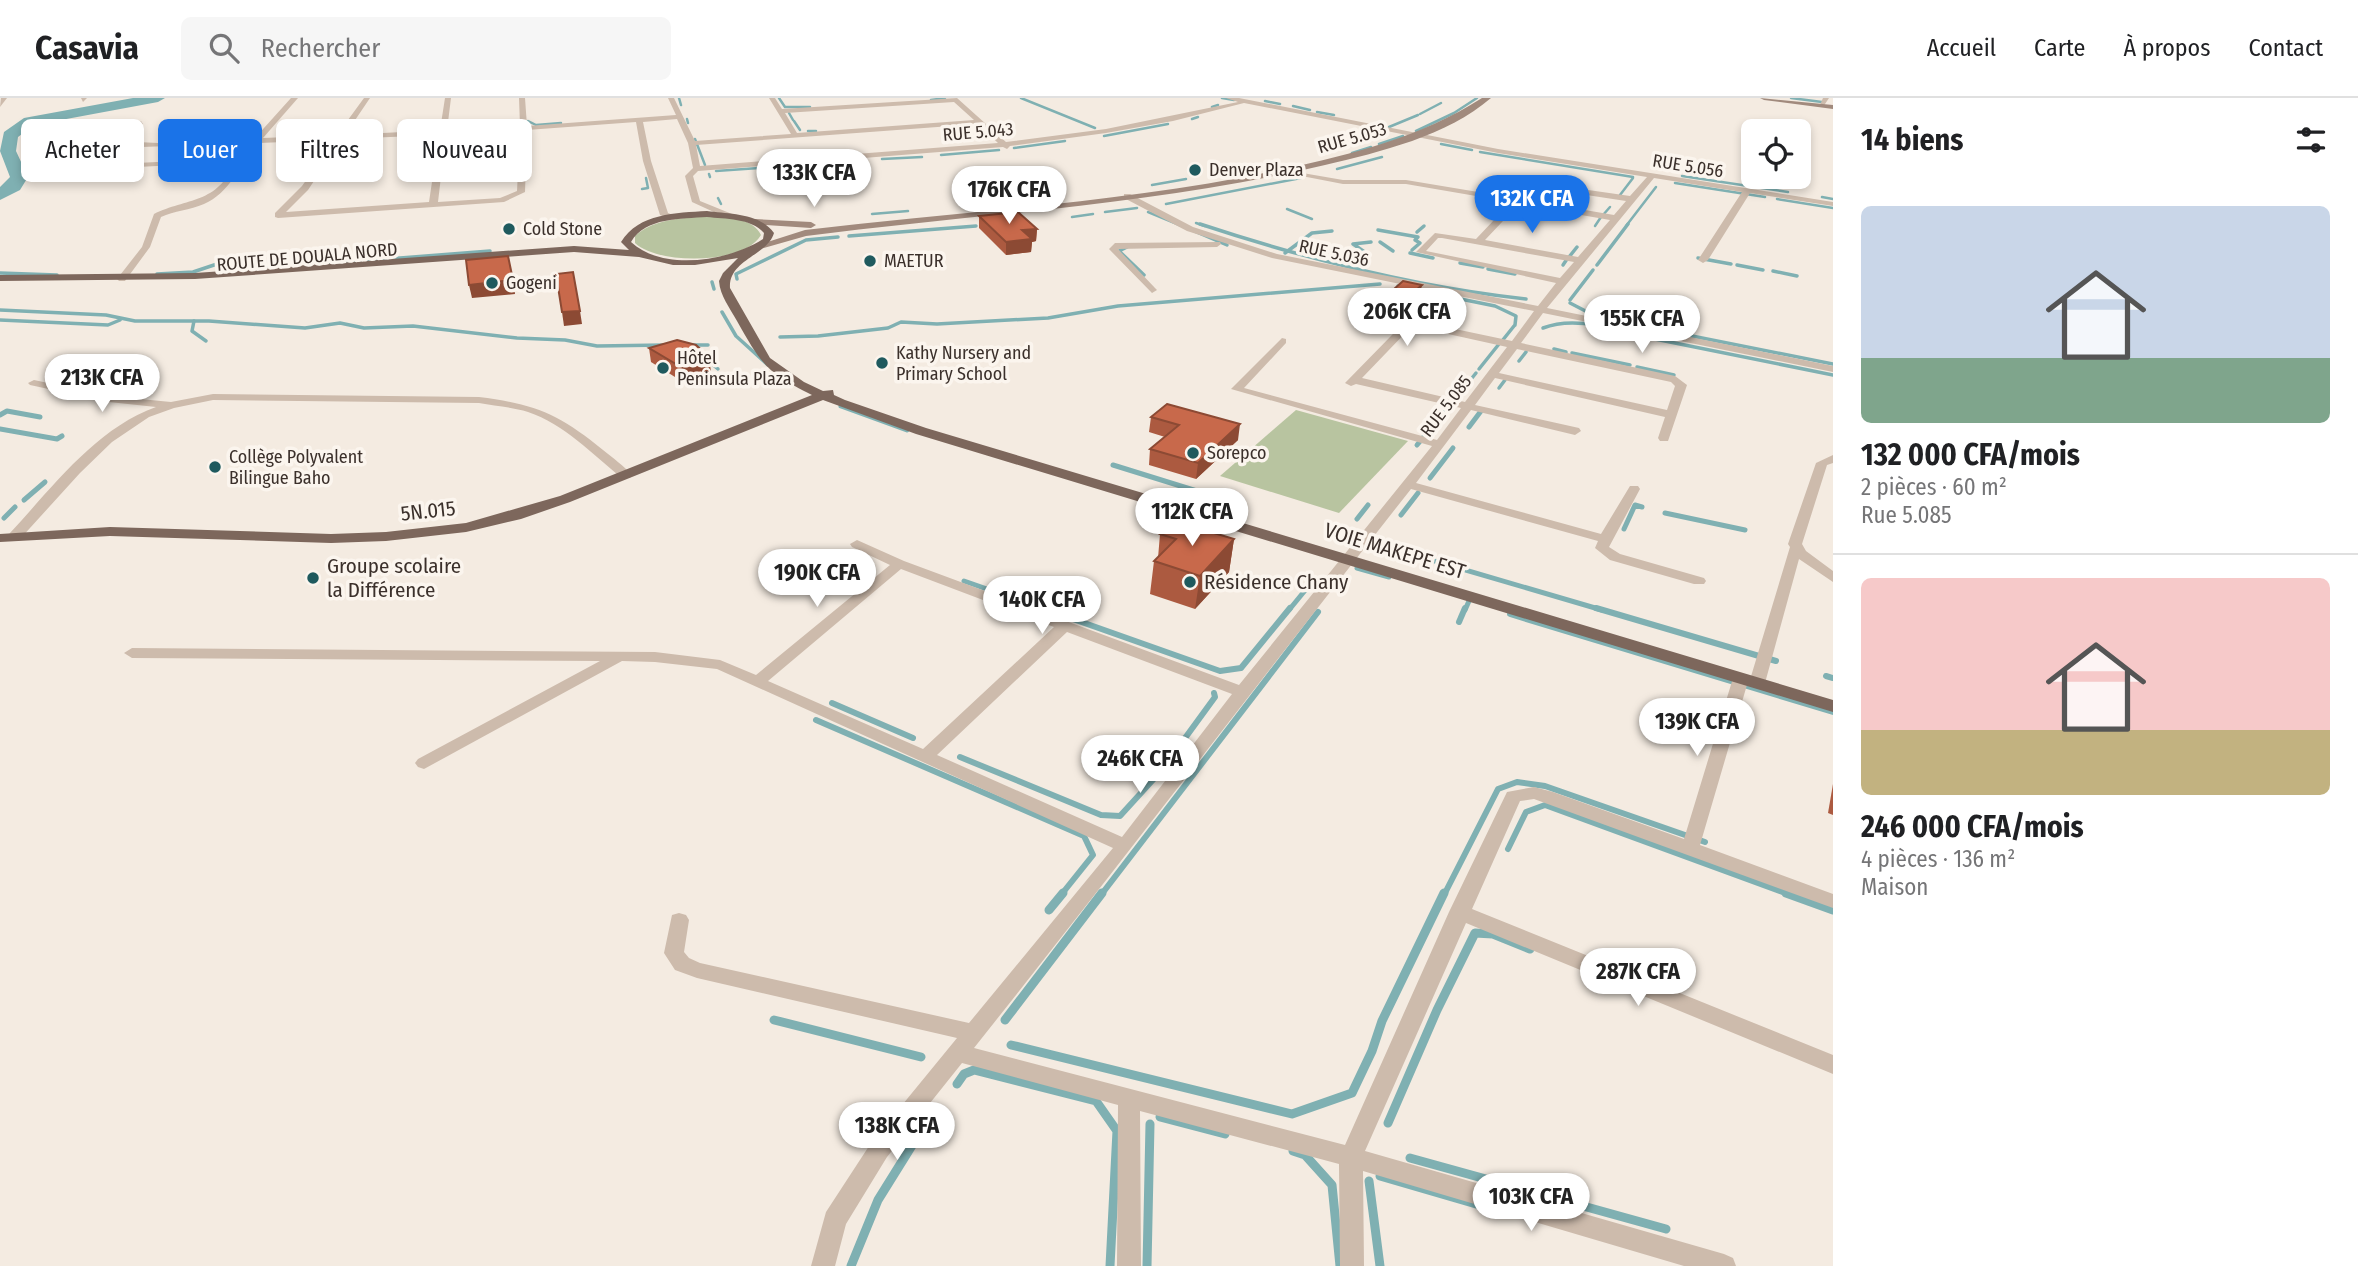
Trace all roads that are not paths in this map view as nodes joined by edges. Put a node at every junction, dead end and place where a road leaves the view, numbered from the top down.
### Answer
1 (4, 98) edge
2 (295, 98) edge
3 (367, 98) edge
4 (448, 98) edge
5 (522, 98) edge
6 (671, 98) edge
7 (772, 98) edge
8 (1229, 98) edge
9 (1257, 98) edge
10 (1474, 98) edge
11 (1487, 98) edge
12 (1764, 98) edge
13 (1801, 98) edge
14 (954, 99) edge
15 (1248, 101) junction
16 (1827, 101) edge
17 (0, 105) edge
18 (1833, 107) edge
19 (780, 111) junction
20 (680, 117) junction
21 (352, 119) edge
22 (444, 119) edge
23 (523, 119) edge
24 (639, 120) junction
25 (978, 122) junction
26 (532, 127) edge
27 (1404, 133) junction
28 (262, 134) edge
29 (795, 135) junction
30 (1414, 135) junction
31 (692, 143) junction
32 (1007, 146) junction
33 (697, 169) junction
34 (1285, 173) junction
35 (1651, 177) junction
36 (226, 182) edge
37 (309, 182) edge
38 (436, 182) edge
39 (521, 182) edge
40 (1747, 191) junction
41 (1479, 195) junction
42 (1130, 198) junction
43 (1632, 199) junction
44 (696, 202) junction
45 (1516, 202) junction
46 (1833, 204) edge
47 (433, 205) junction
48 (680, 216) junction
49 (729, 216) junction
50 (1616, 218) junction
51 (755, 222) junction
52 (637, 228) junction
53 (1481, 241) junction
54 (1231, 244) junction
55 (756, 249) junction
56 (527, 251) junction
57 (617, 251) junction
58 (640, 254) junction
59 (1470, 255) dead end
60 (660, 260) junction
61 (1580, 260) junction
62 (1703, 260) dead end
63 (0, 278) edge
64 (122, 279) junction
65 (1562, 281) junction
66 (725, 284) junction
67 (0, 286) edge
68 (1152, 290) dead end
69 (1440, 292) junction
70 (1541, 309) junction
71 (1410, 323) junction
72 (1282, 341) dead end
73 (1513, 345) junction
74 (1833, 369) edge
75 (1491, 374) junction
76 (34, 383) dead end
77 (830, 392) junction
78 (176, 404) junction
79 (1468, 406) junction
80 (1671, 415) junction
81 (1576, 431) dead end
82 (1664, 438) dead end
83 (1440, 444) junction
84 (1833, 459) edge
85 (626, 475) junction
86 (1406, 484) junction
87 (1634, 489) dead end
88 (7, 537) edge
89 (1605, 539) junction
90 (857, 544) dead end
91 (1796, 548) junction
92 (1348, 558) junction
93 (899, 564) junction
94 (1833, 578) edge
95 (1699, 581) dead end
96 (1065, 625) junction
97 (132, 653) dead end
98 (617, 658) junction
99 (758, 681) junction
100 (1749, 681) junction
101 (1242, 692) junction
102 (1833, 706) edge
103 (926, 756) junction
104 (424, 763) dead end
105 (1125, 846) junction
106 (1690, 849) junction
107 (1833, 901) edge
108 (1459, 912) junction
109 (679, 920) dead end
110 (974, 1033) junction
111 (958, 1053) junction
112 (1833, 1065) edge
113 (1129, 1100) junction
114 (1350, 1157) junction
115 (823, 1266) edge
116 (1129, 1266) edge
117 (1352, 1266) edge
118 (1724, 1266) edge

1 - 17 street
2 - 28 street
3 - 21 street
4 - 22 street
5 - 23 street
6 - 20 street
7 - 19 street
8 - 15 street, RUE 5.056
9 - 15 street, RUE 5.043
10 - 27 main road, RUE 5.053
11 - 30 main road, RUE 5.053
12 - 16 main road
13 - 16 main road
14 - 19 street
14 - 25 street
15 - 27 street, RUE 5.056
15 - 32 street, RUE 5.043
16 - 18 main road
19 - 29 street
20 - 24 street
20 - 31 street
24 - 26 street
24 - 48 street
25 - 29 street
25 - 32 street
27 - 30 street, RUE 5.056
27 - 42 main road, RUE 5.053
29 - 31 street
30 - 34 main road, RUE 5.053
30 - 35 street, RUE 5.056
31 - 33 street
32 - 33 street, RUE 5.043
33 - 44 street
34 - 41 street
34 - 42 main road, RUE 5.053
35 - 40 street, RUE 5.056
35 - 43 street, RUE 5.085
36 - 64 street
37 - 47 street
38 - 47 street
39 - 47 street
40 - 46 street, RUE 5.056
40 - 62 street
41 - 43 street
41 - 45 street
42 - 51 main road, RUE 5.053
42 - 54 street, RUE 5.036
42 - 55 main road, RUE 5.053
43 - 50 street, RUE 5.085
44 - 48 street
44 - 49 street
45 - 50 street
45 - 53 street
48 - 49 main road
48 - 52 main road
49 - 51 main road
50 - 61 street, RUE 5.085
51 - 55 main road
52 - 56 main road
52 - 58 main road
53 - 59 street
53 - 61 street
53 - 65 street
54 - 68 street
54 - 69 street, RUE 5.036
55 - 60 main road
55 - 66 main road
56 - 57 main road
56 - 64 main road, ROUTE DE DOUALA NORD
57 - 58 main road
57 - 67 main road, ROUTE DE DOUALA NORD
58 - 60 main road
60 - 66 main road
61 - 65 street, RUE 5.085
63 - 64 main road, ROUTE DE DOUALA NORD
65 - 70 street, RUE 5.085
66 - 77 main road, VOIE MAKEPE EST
69 - 70 street, RUE 5.036
69 - 71 street
70 - 73 street, RUE 5.085
70 - 74 street, RUE 5.036
71 - 73 street
71 - 79 street
72 - 83 street
73 - 75 street, RUE 5.085
73 - 80 street
75 - 79 street, RUE 5.085
75 - 80 street
76 - 78 street
77 - 85 main road, 5N.015
77 - 92 main road, VOIE MAKEPE EST
78 - 85 street
78 - 88 street
79 - 81 street
79 - 83 street, RUE 5.085
80 - 82 street
83 - 86 street, RUE 5.085
84 - 91 street
85 - 88 main road, 5N.015
86 - 89 street
86 - 92 street, RUE 5.085
87 - 89 street
89 - 95 street
90 - 93 street
91 - 94 street
91 - 100 street
92 - 100 main road, VOIE MAKEPE EST
92 - 101 street, RUE 5.085
93 - 96 street
93 - 99 street
96 - 101 street
96 - 103 street
97 - 98 street
98 - 99 street
98 - 104 street
99 - 103 street
100 - 102 main road, VOIE MAKEPE EST
100 - 106 street
101 - 105 street, RUE 5.085
103 - 105 street
105 - 110 street, RUE 5.085
106 - 107 street
106 - 108 street
108 - 112 street
108 - 114 street
109 - 110 street
110 - 111 street, RUE 5.085
111 - 113 street
111 - 115 street, RUE 5.085
113 - 114 street
113 - 116 street
114 - 117 street
114 - 118 street

